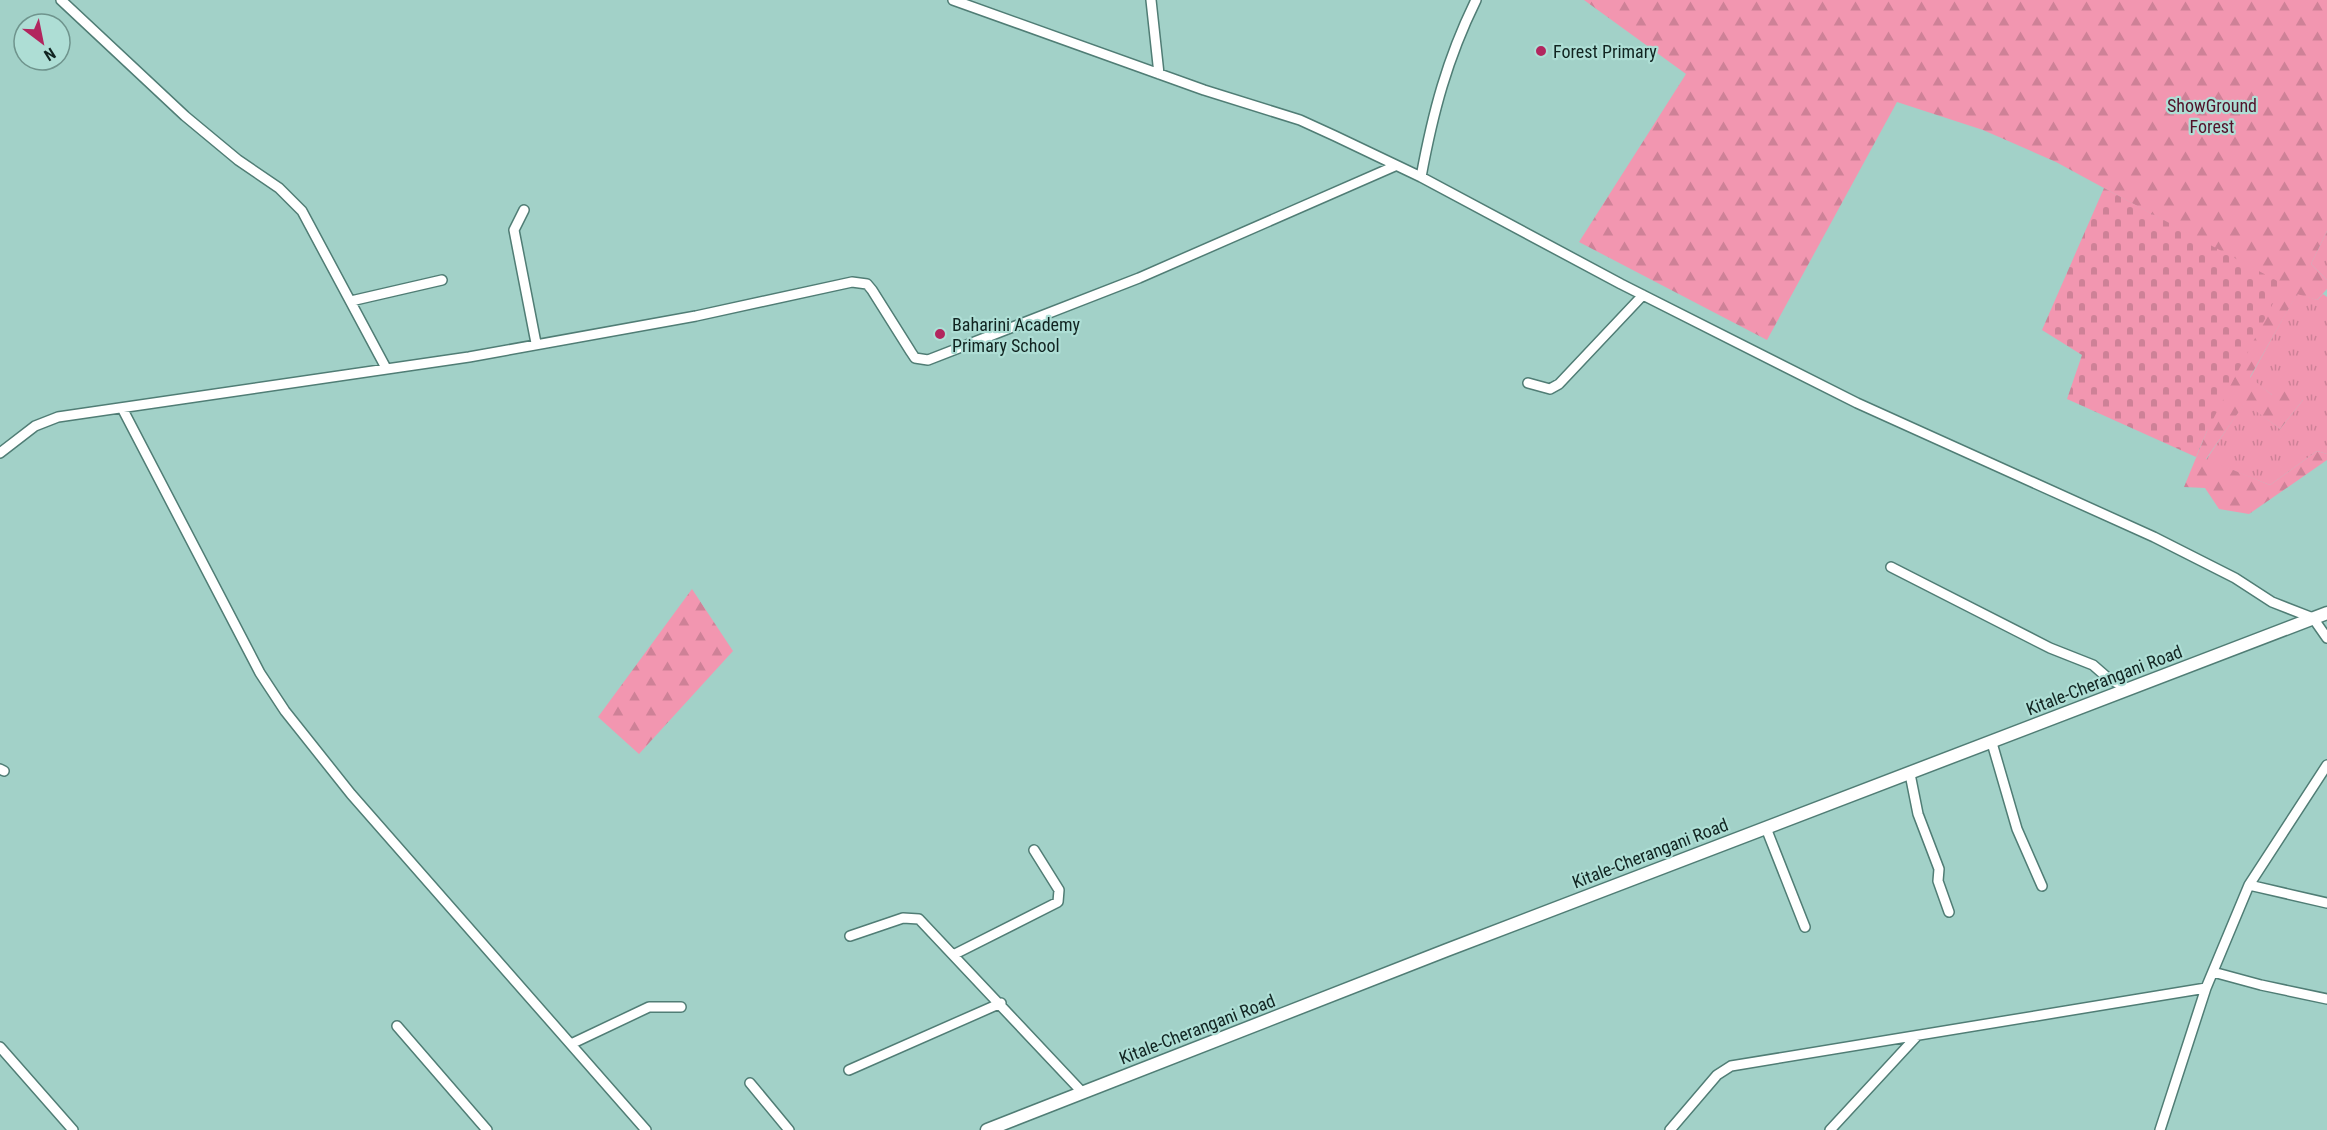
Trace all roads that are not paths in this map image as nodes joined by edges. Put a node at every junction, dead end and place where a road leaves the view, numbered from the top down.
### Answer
1 (61, 0) edge
2 (953, 0) edge
3 (1151, 0) edge
4 (1476, 0) edge
5 (1160, 74) junction
6 (1395, 166) junction
7 (1420, 177) junction
8 (524, 210) dead end
9 (442, 280) dead end
10 (1643, 295) junction
11 (351, 301) junction
12 (536, 343) junction
13 (386, 368) junction
14 (1528, 383) dead end
15 (122, 408) junction
16 (1, 451) edge
17 (1891, 567) dead end
18 (2327, 613) edge
19 (2313, 618) junction
20 (2327, 638) edge
21 (2129, 689) junction
22 (1992, 743) junction
23 (2327, 765) edge
24 (1910, 774) junction
25 (1766, 828) junction
26 (1034, 850) dead end
27 (2249, 885) junction
28 (2042, 886) dead end
29 (2327, 903) edge
30 (1949, 912) dead end
31 (1805, 927) dead end
32 (850, 936) dead end
33 (955, 954) junction
34 (2213, 972) junction
35 (2206, 988) junction
36 (2327, 999) edge
37 (1001, 1003) junction
38 (681, 1007) dead end
39 (397, 1026) dead end
40 (1916, 1037) junction
41 (571, 1044) junction
42 (0, 1047) edge
43 (849, 1070) dead end
44 (750, 1083) dead end
45 (1083, 1093) junction
46 (73, 1130) edge
47 (487, 1130) edge
48 (646, 1130) edge
49 (789, 1130) edge
50 (987, 1130) edge
51 (1670, 1130) edge
52 (1830, 1130) edge
53 (2160, 1130) edge

1 - 11 street
2 - 5 street
3 - 5 street
4 - 7 street
5 - 6 street
6 - 7 street
6 - 12 street
7 - 10 street
8 - 12 street
9 - 11 street
10 - 14 street
10 - 19 street
11 - 13 street
12 - 13 street
13 - 15 street
15 - 16 street
15 - 41 street
17 - 21 street
18 - 19 main road, Kitale-Cherangani Road
19 - 20 street
19 - 21 main road, Kitale-Cherangani Road
21 - 22 main road, Kitale-Cherangani Road
22 - 24 main road, Kitale-Cherangani Road
22 - 28 street
23 - 27 street
24 - 25 main road, Kitale-Cherangani Road
24 - 30 street
25 - 31 street
25 - 45 main road, Kitale-Cherangani Road
26 - 33 street
27 - 29 street
27 - 34 street
32 - 33 street
33 - 37 street
34 - 35 street
34 - 36 street
35 - 40 street
35 - 53 street
37 - 43 street
37 - 45 street
38 - 41 street
39 - 47 street
40 - 51 street
40 - 52 street
41 - 48 street
42 - 46 street
44 - 49 street
45 - 50 main road, Kitale-Cherangani Road

